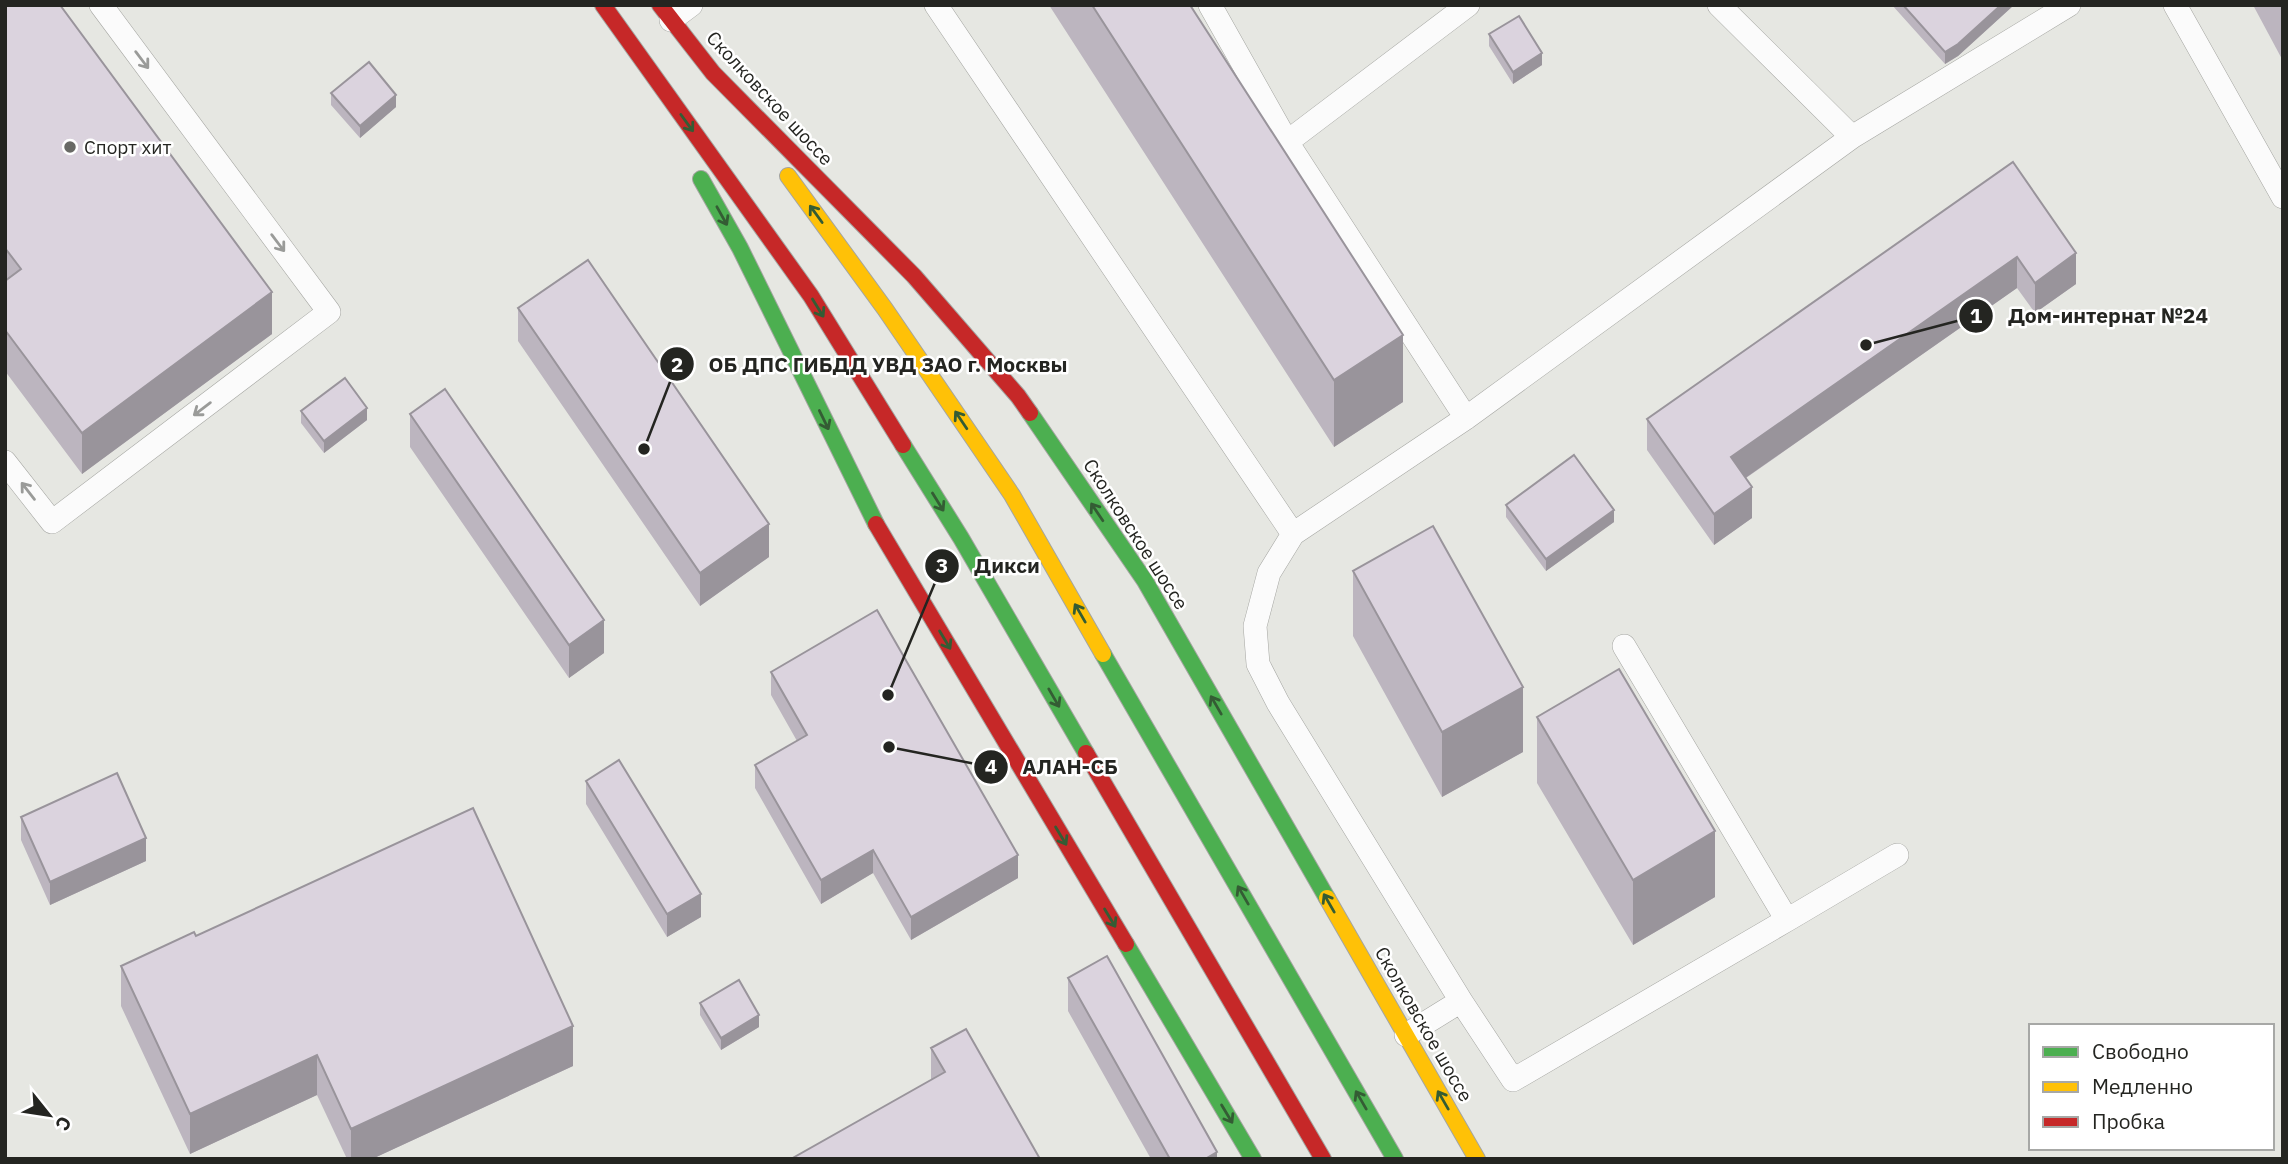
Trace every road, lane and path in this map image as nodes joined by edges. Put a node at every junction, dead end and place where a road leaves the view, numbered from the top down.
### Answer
1 (101, 5) edge
2 (691, 5) edge
3 (936, 5) edge
4 (1210, 5) edge
5 (1468, 5) edge
6 (1719, 5) edge
7 (2069, 5) edge
8 (2175, 5) edge
9 (604, 6) edge
10 (666, 13) edge
11 (713, 73) junction
12 (1853, 137) junction
13 (679, 140) dead end
14 (1287, 142) junction
15 (692, 164) dead end
16 (2283, 197) edge
17 (1466, 418) junction
18 (5, 462) edge
19 (1293, 534) junction
20 (1624, 646) dead end
21 (1897, 855) dead end
22 (1787, 920) junction
23 (1461, 1001) junction
24 (1406, 1035) junction
25 (1253, 1159) edge
26 (1323, 1159) edge
27 (1395, 1159) edge
28 (1477, 1159) edge

1 -> 18 lane
2 - 10 lane
3 - 19 lane
4 - 14 lane
5 - 14 lane
6 - 12 lane
7 - 12 lane
8 - 16 lane
9 - 13 main road
9 -> 26 main road
10 - 11 main road, Сколковское шоссе
24 -> 11 main road, Сколковское шоссе
27 -> 11 main road
12 - 17 lane
14 - 17 lane
15 -> 25 main road
17 - 19 lane
19 - 23 lane
20 - 22 lane
21 - 22 lane
22 - 23 lane
23 - 24 lane
28 -> 24 main road, Сколковское шоссе

